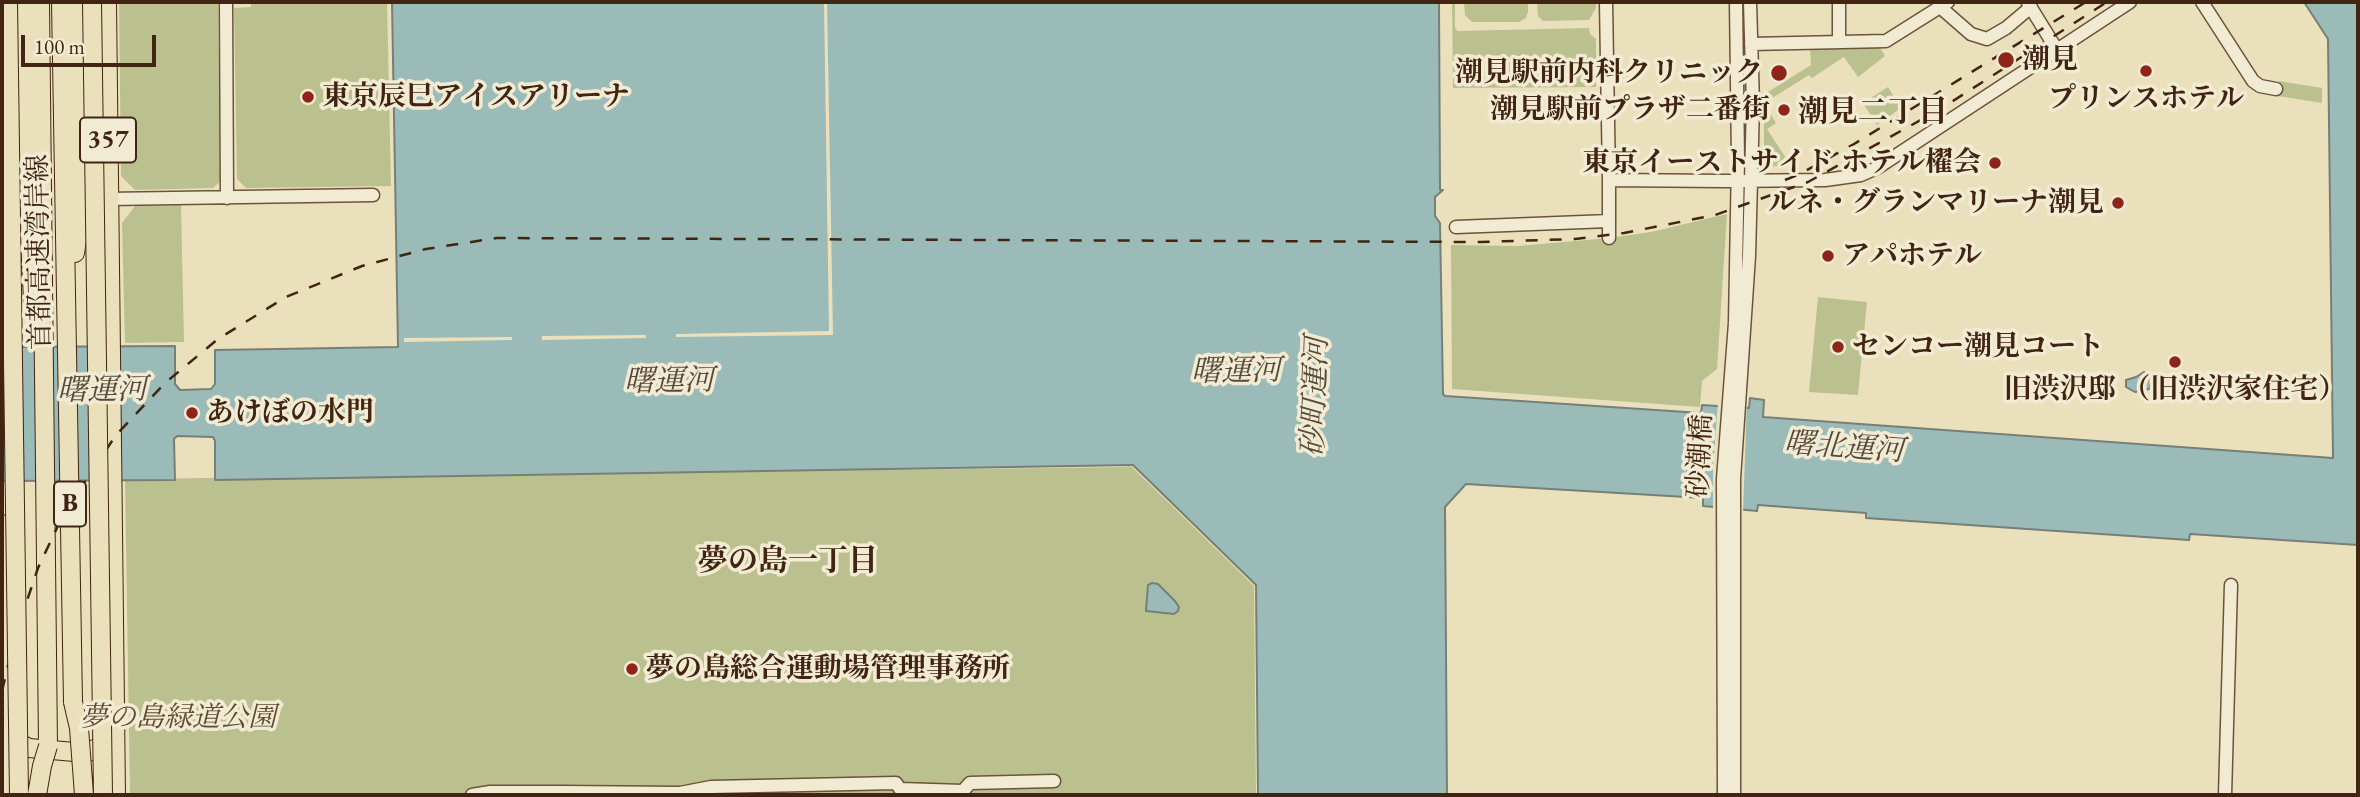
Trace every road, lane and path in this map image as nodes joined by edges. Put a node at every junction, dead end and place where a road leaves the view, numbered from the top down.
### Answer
1 (8, 2) edge
2 (25, 2) edge
3 (40, 2) edge
4 (61, 2) edge
5 (77, 2) edge
6 (92, 2) edge
7 (107, 2) edge
8 (226, 2) edge
9 (1606, 2) edge
10 (1736, 2) edge
11 (1750, 2) edge
12 (1839, 2) edge
13 (2130, 2) edge
14 (2202, 2) edge
15 (1944, 5) edge
16 (2029, 5) edge
17 (1839, 42) junction
18 (1751, 44) junction
19 (2057, 50) junction
20 (2276, 89) dead end
21 (1609, 180) junction
22 (1752, 180) junction
23 (1738, 181) junction
24 (373, 195) dead end
25 (227, 198) junction
26 (108, 199) junction
27 (1609, 221) junction
28 (1456, 227) dead end
29 (1609, 239) dead end
30 (67, 306) junction
31 (44, 390) junction
32 (1734, 396) junction
33 (1728, 520) junction
34 (2, 524) edge
35 (2231, 585) dead end
36 (3, 624) edge
37 (114, 671) junction
38 (73, 702) junction
39 (4, 724) junction
40 (48, 746) junction
41 (1054, 781) dead end
42 (5, 795) edge
43 (19, 795) edge
44 (37, 795) edge
45 (49, 795) edge
46 (73, 795) edge
47 (84, 795) edge
48 (103, 795) edge
49 (116, 795) edge
50 (471, 795) edge
51 (1724, 795) edge
52 (1734, 795) edge
53 (2225, 795) edge

1 - 43 highway, bridge
2 - 31 highway
3 - 31 highway, 首都高速湾岸線 / B
4 - 30 highway, 首都高速湾岸線 / B
5 - 30 highway
6 - 48 highway, 357, bridge
7 - 26 highway, 357
8 - 25 street
9 - 21 street
10 - 23 street
11 - 18 street
12 - 17 street
13 - 19 street
14 - 20 street
15 - 16 street
15 - 17 street
16 - 19 street
17 - 18 street
18 - 22 street
19 - 22 street
21 - 23 street
21 - 27 street
22 - 23 street
22 - 32 street
23 - 32 street
24 - 25 street
25 - 26 street
26 - 37 highway, 357
27 - 28 street
27 - 29 street
30 - 38 highway, 首都高速湾岸線 / B
31 - 40 highway, 首都高速湾岸線 / B
32 - 33 street, 砂潮橋
33 - 51 street
33 - 52 street
34 - 36 highway
35 - 53 street
36 - 39 highway
37 - 39 highway
37 - 49 highway, 357
38 - 46 highway, 首都高速湾岸線 / B, bridge
38 - 47 highway, bridge
39 - 42 highway
40 - 44 highway, bridge
40 - 45 highway, 首都高速湾岸線 / B
41 - 50 street

